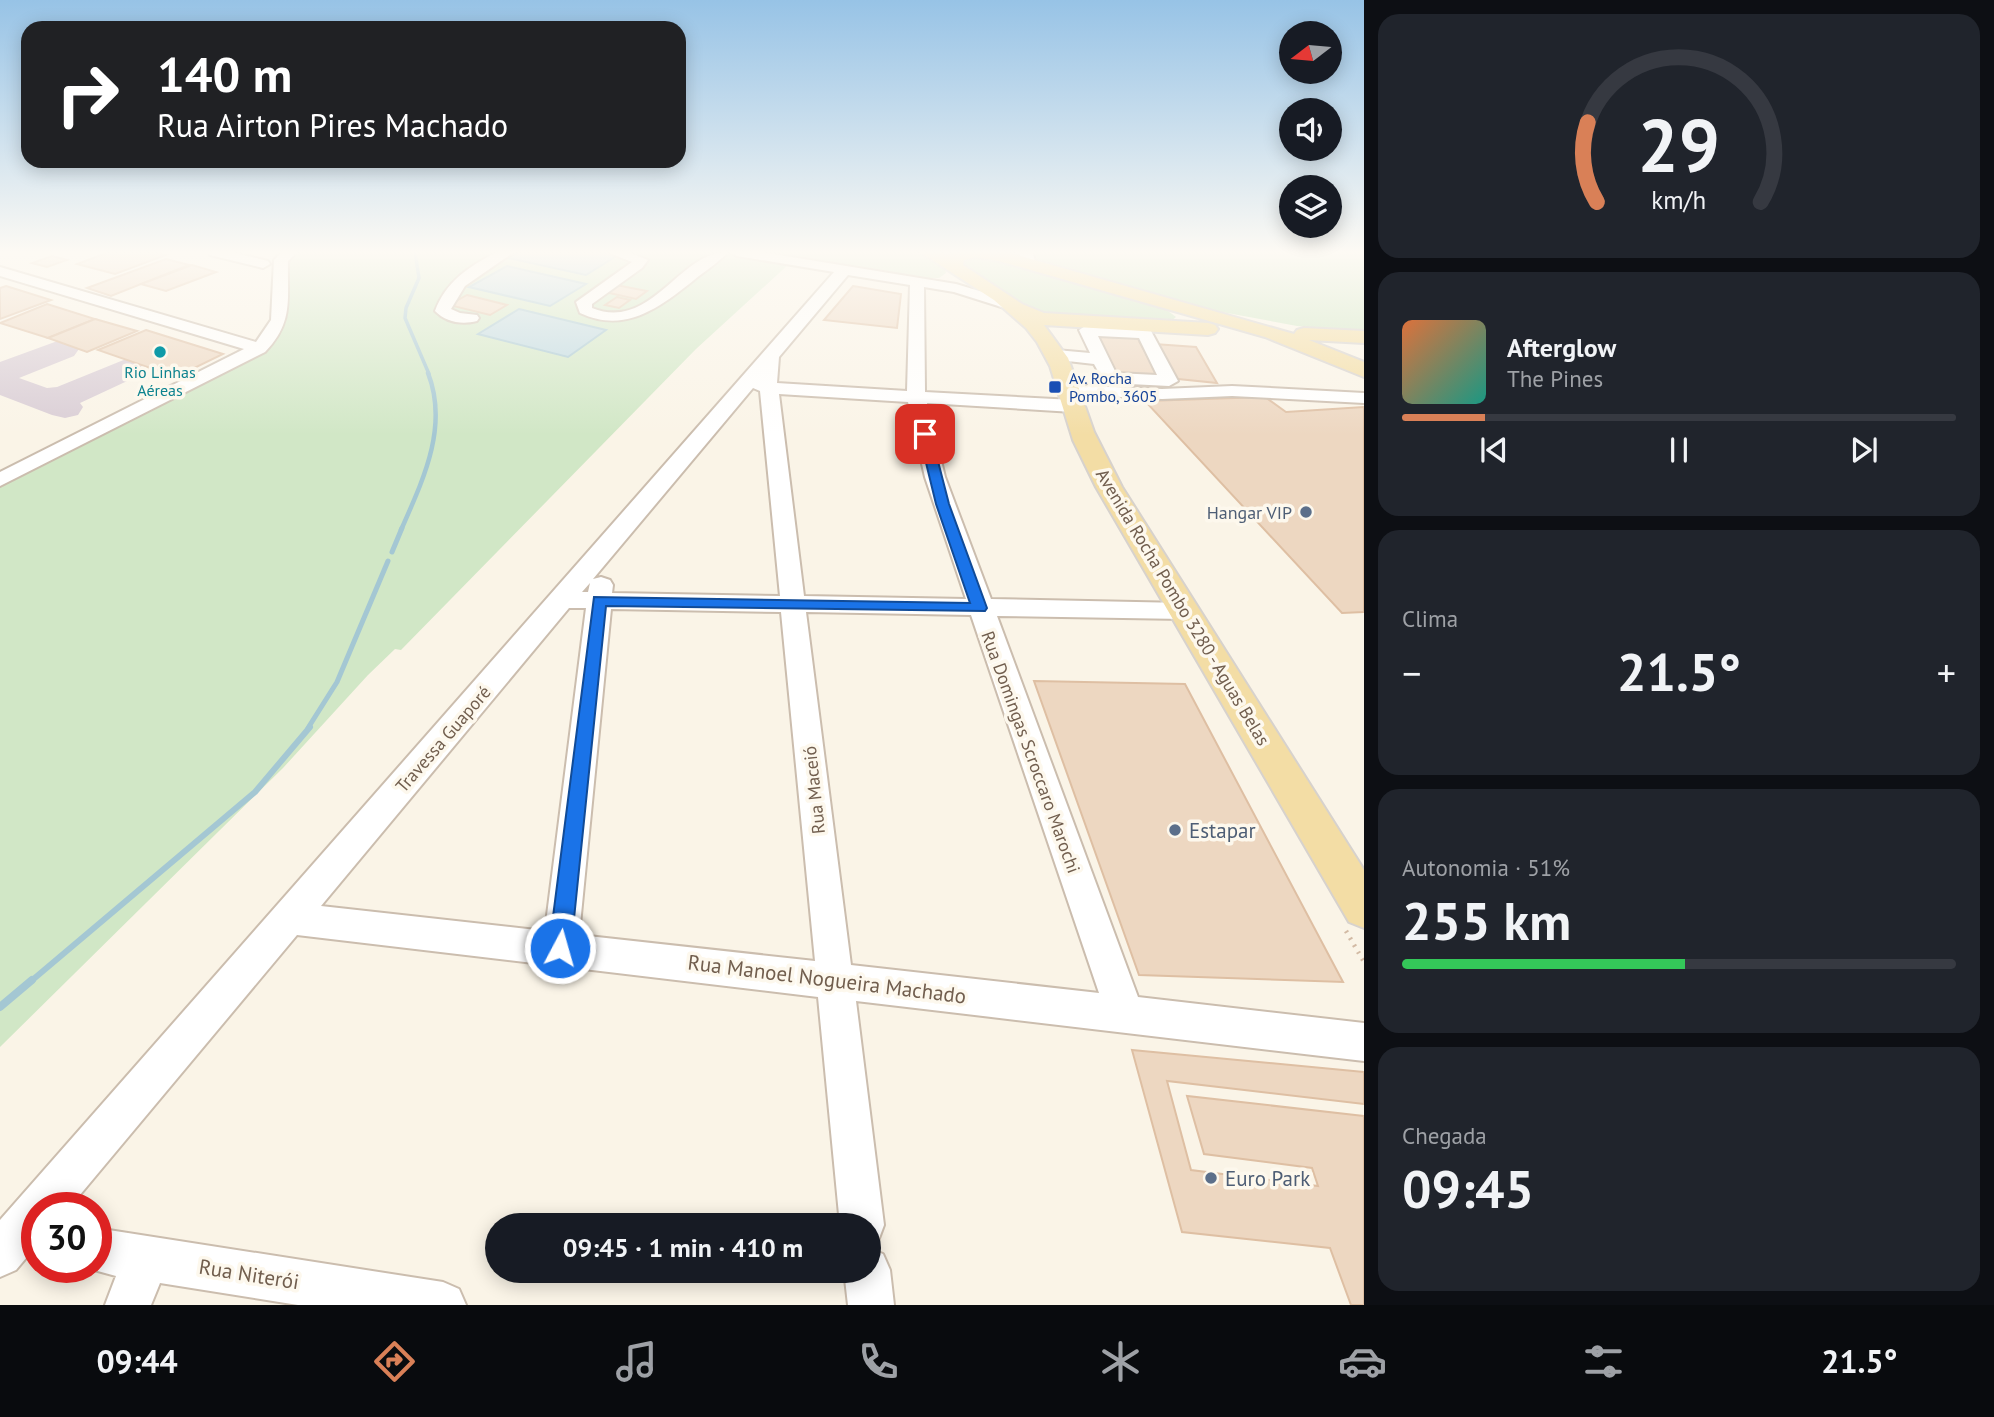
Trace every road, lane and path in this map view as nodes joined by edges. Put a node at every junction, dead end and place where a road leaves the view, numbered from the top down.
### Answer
1 (141, 313) edge
2 (277, 313) edge
3 (444, 313) edge
4 (591, 313) edge
5 (635, 313) edge
6 (807, 313) edge
7 (917, 313) edge
8 (1019, 313) edge
9 (1029, 313) edge
10 (1179, 313) edge
11 (1204, 313) edge
12 (1206, 313) edge
13 (471, 318) dead end
14 (1168, 327) junction
15 (1272, 333) junction
16 (1364, 338) edge
17 (259, 348) junction
18 (1055, 355) junction
19 (1101, 359) junction
20 (1361, 369) edge
21 (760, 382) junction
22 (916, 397) junction
23 (1364, 398) edge
24 (1023, 403) joint
25 (1073, 407) junction
26 (0, 480) edge
27 (605, 550) junction
28 (562, 600) junction
29 (599, 601) junction
30 (793, 604) junction
31 (979, 608) junction
32 (1184, 611) junction
33 (1364, 908) edge
34 (289, 918) junction
35 (560, 948) junction
36 (835, 980) junction
37 (1125, 1014) junction
38 (1364, 1042) edge
39 (57, 1192) edge
40 (861, 1213) edge
41 (112, 1253) edge
42 (146, 1258) junction
43 (868, 1283) edge
44 (128, 1305) edge
45 (443, 1305) edge
46 (871, 1305) edge

1 - 17 street
2 - 17 street
3 - 13 street
4 - 5 street
6 - 21 street, Rua Maceió
7 - 22 street, Rua Domingas Scroccaro Marochi
8 - 18 main road, Avenida Rocha Pombo 3280 - Aguas Belas
9 - 14 main road
10 - 14 main road
11 - 15 main road
12 - 16 main road
14 - 15 main road
15 - 16 main road
15 - 20 main road
16 - 20 main road
17 - 26 street
18 - 19 street
18 - 25 main road, Avenida Rocha Pombo 3280 - Aguas Belas
19 - 19 street
21 - 22 street
21 - 27 street, Travessa Guaporé
21 - 30 street, Rua Maceió
22 - 24 street
22 - 31 street, Rua Domingas Scroccaro Marochi
23 - 25 street
24 - 25 street
25 - 32 main road, Avenida Rocha Pombo 3280 - Aguas Belas
27 - 28 street, Travessa Guaporé
27 - 29 street
28 - 29 street
28 - 34 street, Travessa Guaporé
29 - 30 street
29 - 35 street
30 - 31 street
30 - 36 street, Rua Maceió
31 - 32 street
31 - 37 street, Rua Domingas Scroccaro Marochi
32 - 33 main road, Avenida Rocha Pombo 3280 - Aguas Belas
34 - 35 street, Rua Manoel Nogueira Machado
34 - 39 street, Travessa Guaporé
35 - 36 street, Rua Manoel Nogueira Machado
36 - 37 street, Rua Manoel Nogueira Machado
36 - 40 street, Rua Maceió
37 - 38 street, Rua Manoel Nogueira Machado
41 - 42 street, Rua Niterói
42 - 44 street
42 - 45 street, Rua Niterói
43 - 46 street

